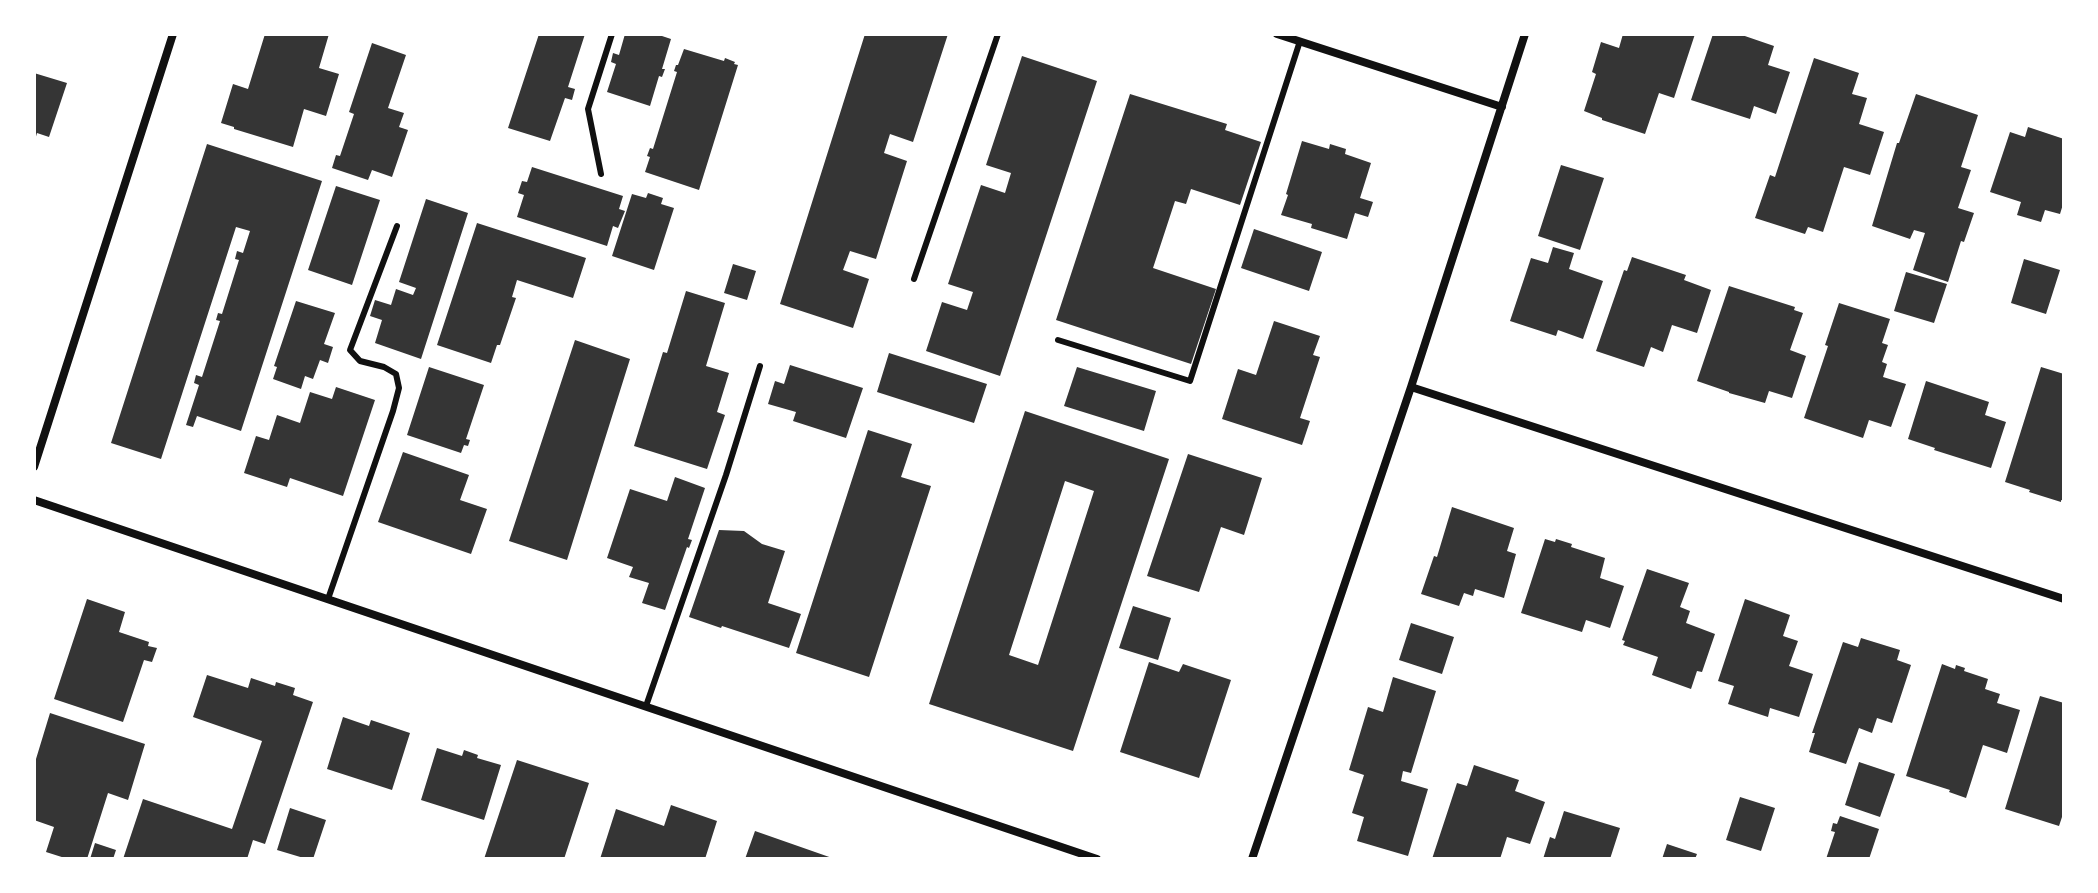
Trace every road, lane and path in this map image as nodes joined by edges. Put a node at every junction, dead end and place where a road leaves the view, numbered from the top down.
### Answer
1 (173, 34) edge
2 (612, 34) edge
3 (998, 34) edge
4 (1277, 34) edge
5 (1525, 34) edge
6 (1300, 41) junction
7 (1502, 107) junction
8 (601, 174) dead end
9 (397, 226) dead end
10 (914, 279) dead end
11 (1058, 340) dead end
12 (760, 366) dead end
13 (1411, 387) junction
14 (34, 467) edge
15 (34, 500) edge
16 (328, 599) junction
17 (2064, 599) edge
18 (646, 706) junction
19 (1097, 859) edge
20 (1252, 859) edge

1 - 14 street
2 - 8 lane
3 - 10 lane
4 - 6 street
5 - 7 street
6 - 7 street
6 - 11 lane
7 - 13 street
9 - 16 lane
12 - 18 lane
13 - 17 street
13 - 20 street
15 - 16 street
16 - 18 street
18 - 19 street

